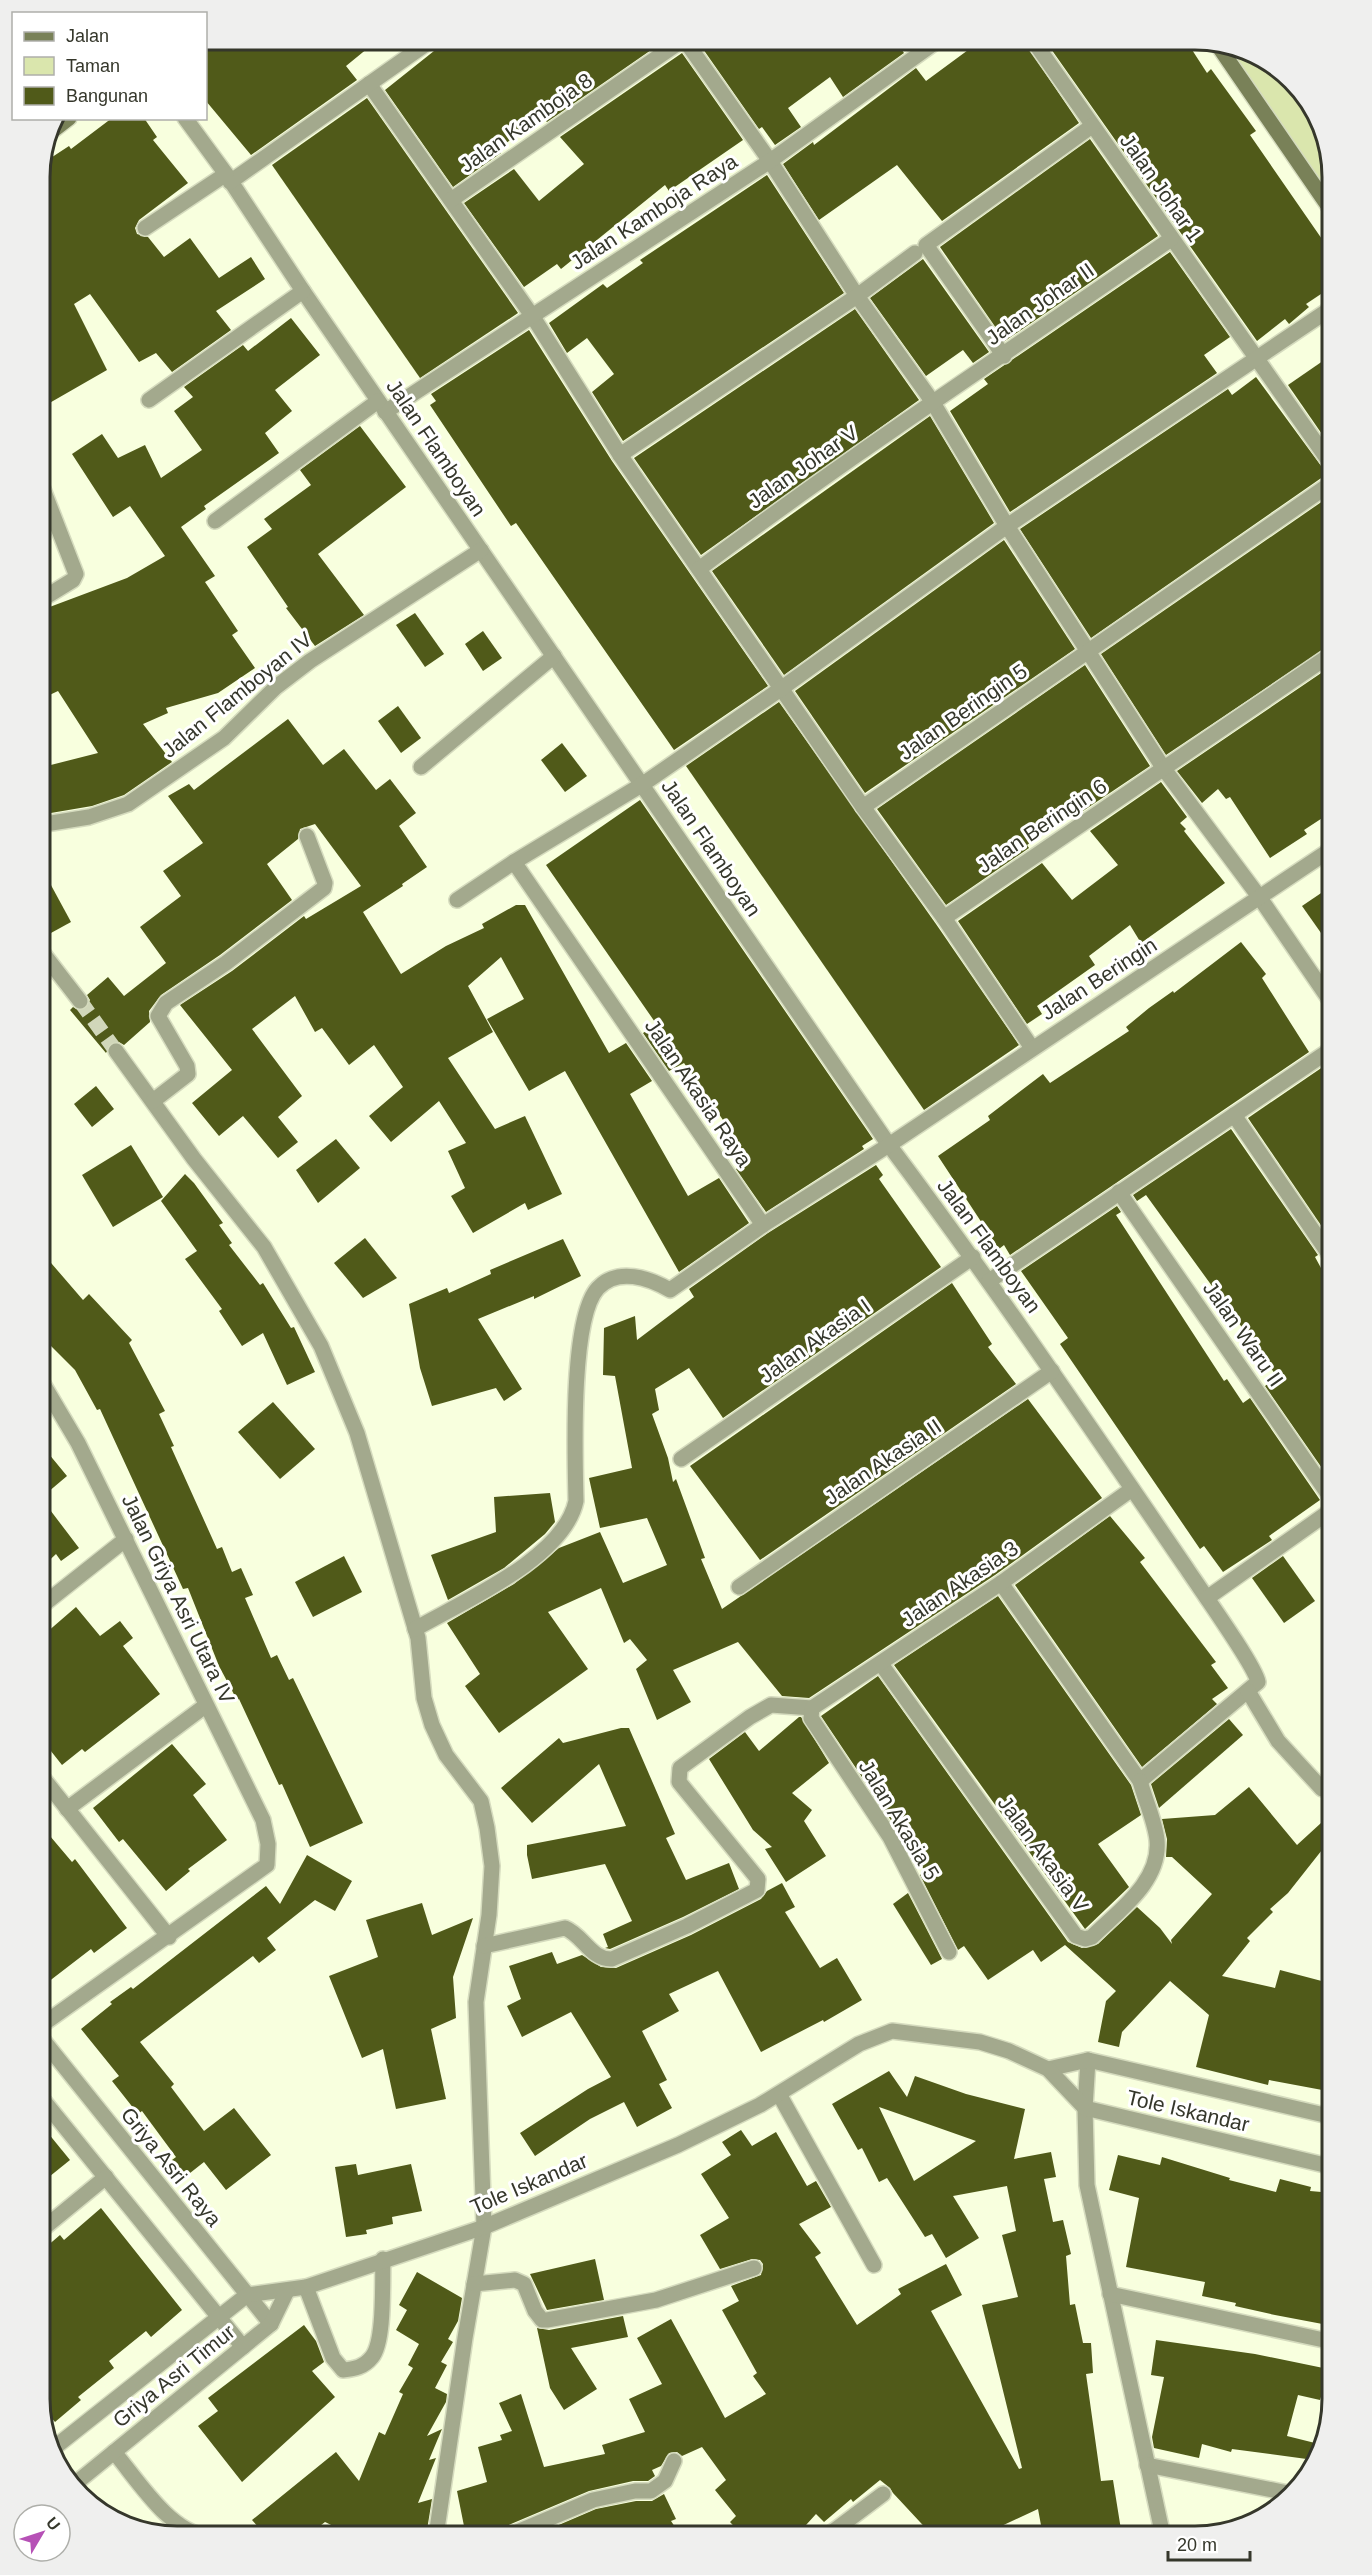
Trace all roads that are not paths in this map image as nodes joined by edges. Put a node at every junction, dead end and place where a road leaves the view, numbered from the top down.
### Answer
1 (417, 50) edge
2 (668, 50) edge
3 (692, 50) edge
4 (925, 50) edge
5 (1040, 50) edge
6 (1223, 53) edge
7 (369, 84) junction
8 (186, 120) edge
9 (1092, 126) junction
10 (770, 161) junction
11 (228, 178) junction
12 (1322, 197) edge
13 (451, 201) junction
14 (145, 228) dead end
15 (1171, 239) junction
16 (915, 253) dead end
17 (303, 291) junction
18 (857, 296) junction
19 (1322, 315) edge
20 (533, 317) junction
21 (1004, 356) junction
22 (1257, 360) junction
23 (149, 400) dead end
24 (932, 401) junction
25 (382, 407) junction
26 (1322, 452) edge
27 (620, 455) junction
28 (1322, 490) edge
29 (50, 508) edge
30 (215, 521) dead end
31 (1007, 526) junction
32 (481, 550) junction
33 (699, 569) junction
34 (50, 594) edge
35 (1087, 651) junction
36 (554, 656) junction
37 (1322, 661) edge
38 (782, 688) junction
39 (421, 767) dead end
40 (1164, 769) junction
41 (643, 784) junction
42 (863, 807) junction
43 (50, 823) edge
44 (307, 836) dead end
45 (1322, 856) edge
46 (514, 862) junction
47 (1260, 898) junction
48 (457, 900) dead end
49 (944, 918) junction
50 (50, 962) edge
51 (1322, 989) edge
52 (80, 1000) tunnel mouth
53 (1032, 1048) junction
54 (117, 1051) tunnel mouth
55 (1322, 1055) edge
56 (153, 1101) junction
57 (1234, 1115) junction
58 (889, 1145) junction
59 (1119, 1192) junction
60 (763, 1225) junction
61 (1322, 1244) edge
62 (973, 1257) junction
63 (989, 1281) junction
64 (1052, 1371) junction
65 (50, 1400) edge
66 (681, 1459) dead end
67 (1322, 1485) edge
68 (1132, 1489) junction
69 (1322, 1517) edge
70 (126, 1539) junction
71 (1000, 1583) junction
72 (738, 1587) dead end
73 (1207, 1598) junction
74 (50, 1599) edge
75 (415, 1629) junction
76 (881, 1664) junction
77 (1248, 1691) junction
78 (205, 1706) junction
79 (812, 1710) junction
80 (1140, 1782) junction
81 (50, 1787) edge
82 (1322, 1789) dead end
83 (67, 1809) junction
84 (169, 1937) junction
85 (484, 1946) junction
86 (949, 1952) dead end
87 (50, 2019) edge
88 (50, 2049) edge
89 (1088, 2060) junction
90 (1048, 2069) junction
91 (779, 2094) junction
92 (50, 2108) edge
93 (1085, 2108) junction
94 (1322, 2114) edge
95 (1322, 2164) edge
96 (106, 2177) junction
97 (50, 2223) edge
98 (484, 2227) junction
99 (383, 2259) junction
100 (873, 2265) dead end
101 (753, 2268) dead end
102 (474, 2284) junction
103 (306, 2287) junction
104 (287, 2291) junction
105 (247, 2295) junction
106 (1110, 2295) junction
107 (217, 2316) junction
108 (271, 2324) junction
109 (1322, 2340) edge
110 (243, 2347) junction
111 (58, 2444) edge
112 (114, 2452) junction
113 (674, 2461) dead end
114 (1147, 2465) junction
115 (80, 2480) edge
116 (1281, 2492) edge
117 (884, 2494) dead end
118 (178, 2525) edge
119 (438, 2525) edge
120 (533, 2525) edge
121 (841, 2526) edge
122 (1161, 2526) edge

1 - 7 street
2 - 13 street, Jalan Kamboja 8
3 - 10 street
4 - 10 street, Jalan Kamboja Raya
5 - 9 street, Jalan Johar 1
6 - 12 street
7 - 11 street
7 - 13 street
8 - 11 street, Jalan Flamboyan
9 - 15 street, Jalan Johar 1
9 - 21 street
10 - 18 street
10 - 20 street, Jalan Kamboja Raya
11 - 14 street
11 - 17 street, Jalan Flamboyan
13 - 20 street
15 - 21 street, Jalan Johar II
15 - 22 street, Jalan Johar 1
16 - 18 street
17 - 23 street
17 - 25 street, Jalan Flamboyan
18 - 24 street
18 - 27 street
19 - 22 street
20 - 25 street, Jalan Kamboja Raya
20 - 27 street
21 - 24 street, Jalan Johar II
22 - 26 street, Jalan Johar 1
22 - 31 street
24 - 31 street
24 - 33 street, Jalan Johar V
25 - 30 street, Jalan Kamboja Raya
25 - 32 street, Jalan Flamboyan
27 - 33 street
28 - 35 street, Jalan Beringin 5
29 - 34 street
31 - 35 street
31 - 38 street
32 - 36 street, Jalan Flamboyan
32 - 43 street, Jalan Flamboyan IV
33 - 38 street
35 - 40 street
35 - 42 street, Jalan Beringin 5
36 - 39 street
36 - 41 street, Jalan Flamboyan
37 - 40 street, Jalan Beringin 6
38 - 41 street
38 - 42 street
40 - 47 street
40 - 49 street, Jalan Beringin 6
41 - 46 street
41 - 58 street, Jalan Flamboyan
42 - 49 street
44 - 56 street
45 - 47 street, Jalan Beringin
46 - 48 street
46 - 60 street, Jalan Akasia Raya
47 - 51 street
47 - 53 street, Jalan Beringin
49 - 53 street
50 - 52 street
53 - 58 street, Jalan Beringin
54 - 56 street
55 - 57 street
56 - 75 street
57 - 59 street
57 - 61 street
58 - 60 street
58 - 62 street, Jalan Flamboyan
59 - 63 street
59 - 67 street, Jalan Waru II
60 - 75 street
62 - 63 street, Jalan Flamboyan
62 - 66 street, Jalan Akasia I
63 - 64 street, Jalan Flamboyan
64 - 68 street, Jalan Flamboyan
64 - 72 street, Jalan Akasia II
65 - 70 street, Jalan Griya Asri Utara IV
68 - 71 street, Jalan Akasia 3
68 - 73 street, Jalan Flamboyan
69 - 73 street
70 - 74 street
70 - 78 street, Jalan Griya Asri Utara IV
71 - 76 street, Jalan Akasia 3
71 - 80 street
73 - 77 street, Jalan Flamboyan
75 - 85 street
76 - 79 street, Jalan Akasia 3
76 - 80 street, Jalan Akasia V
77 - 80 street
77 - 82 street
78 - 83 street
78 - 84 street, Jalan Griya Asri Utara IV
79 - 85 street
79 - 86 street, Jalan Akasia 5
81 - 83 street
83 - 84 street
84 - 87 street
85 - 98 street
88 - 105 street, Griya Asri Raya
89 - 90 street, Tole Iskandar
89 - 93 street
89 - 94 street, Tole Iskandar
90 - 91 street, Tole Iskandar
90 - 93 street, Tole Iskandar
91 - 98 street, Tole Iskandar
91 - 100 street
92 - 96 street
93 - 95 street, Tole Iskandar
93 - 106 street
96 - 97 street
96 - 107 street
98 - 99 street, Tole Iskandar
98 - 102 street
99 - 103 street, Tole Iskandar
99 - 103 street
101 - 102 street
102 - 119 street
103 - 104 street, Tole Iskandar
104 - 105 street, Tole Iskandar
104 - 108 street, Griya Asri Timur
105 - 107 street, Tole Iskandar
105 - 108 street, Griya Asri Raya
106 - 109 street
106 - 114 street
107 - 110 street
107 - 111 street, Tole Iskandar
108 - 110 street, Griya Asri Timur
110 - 112 street, Griya Asri Timur
112 - 115 street, Griya Asri Timur
112 - 118 street
113 - 120 street
114 - 116 street
114 - 122 street
117 - 121 street

